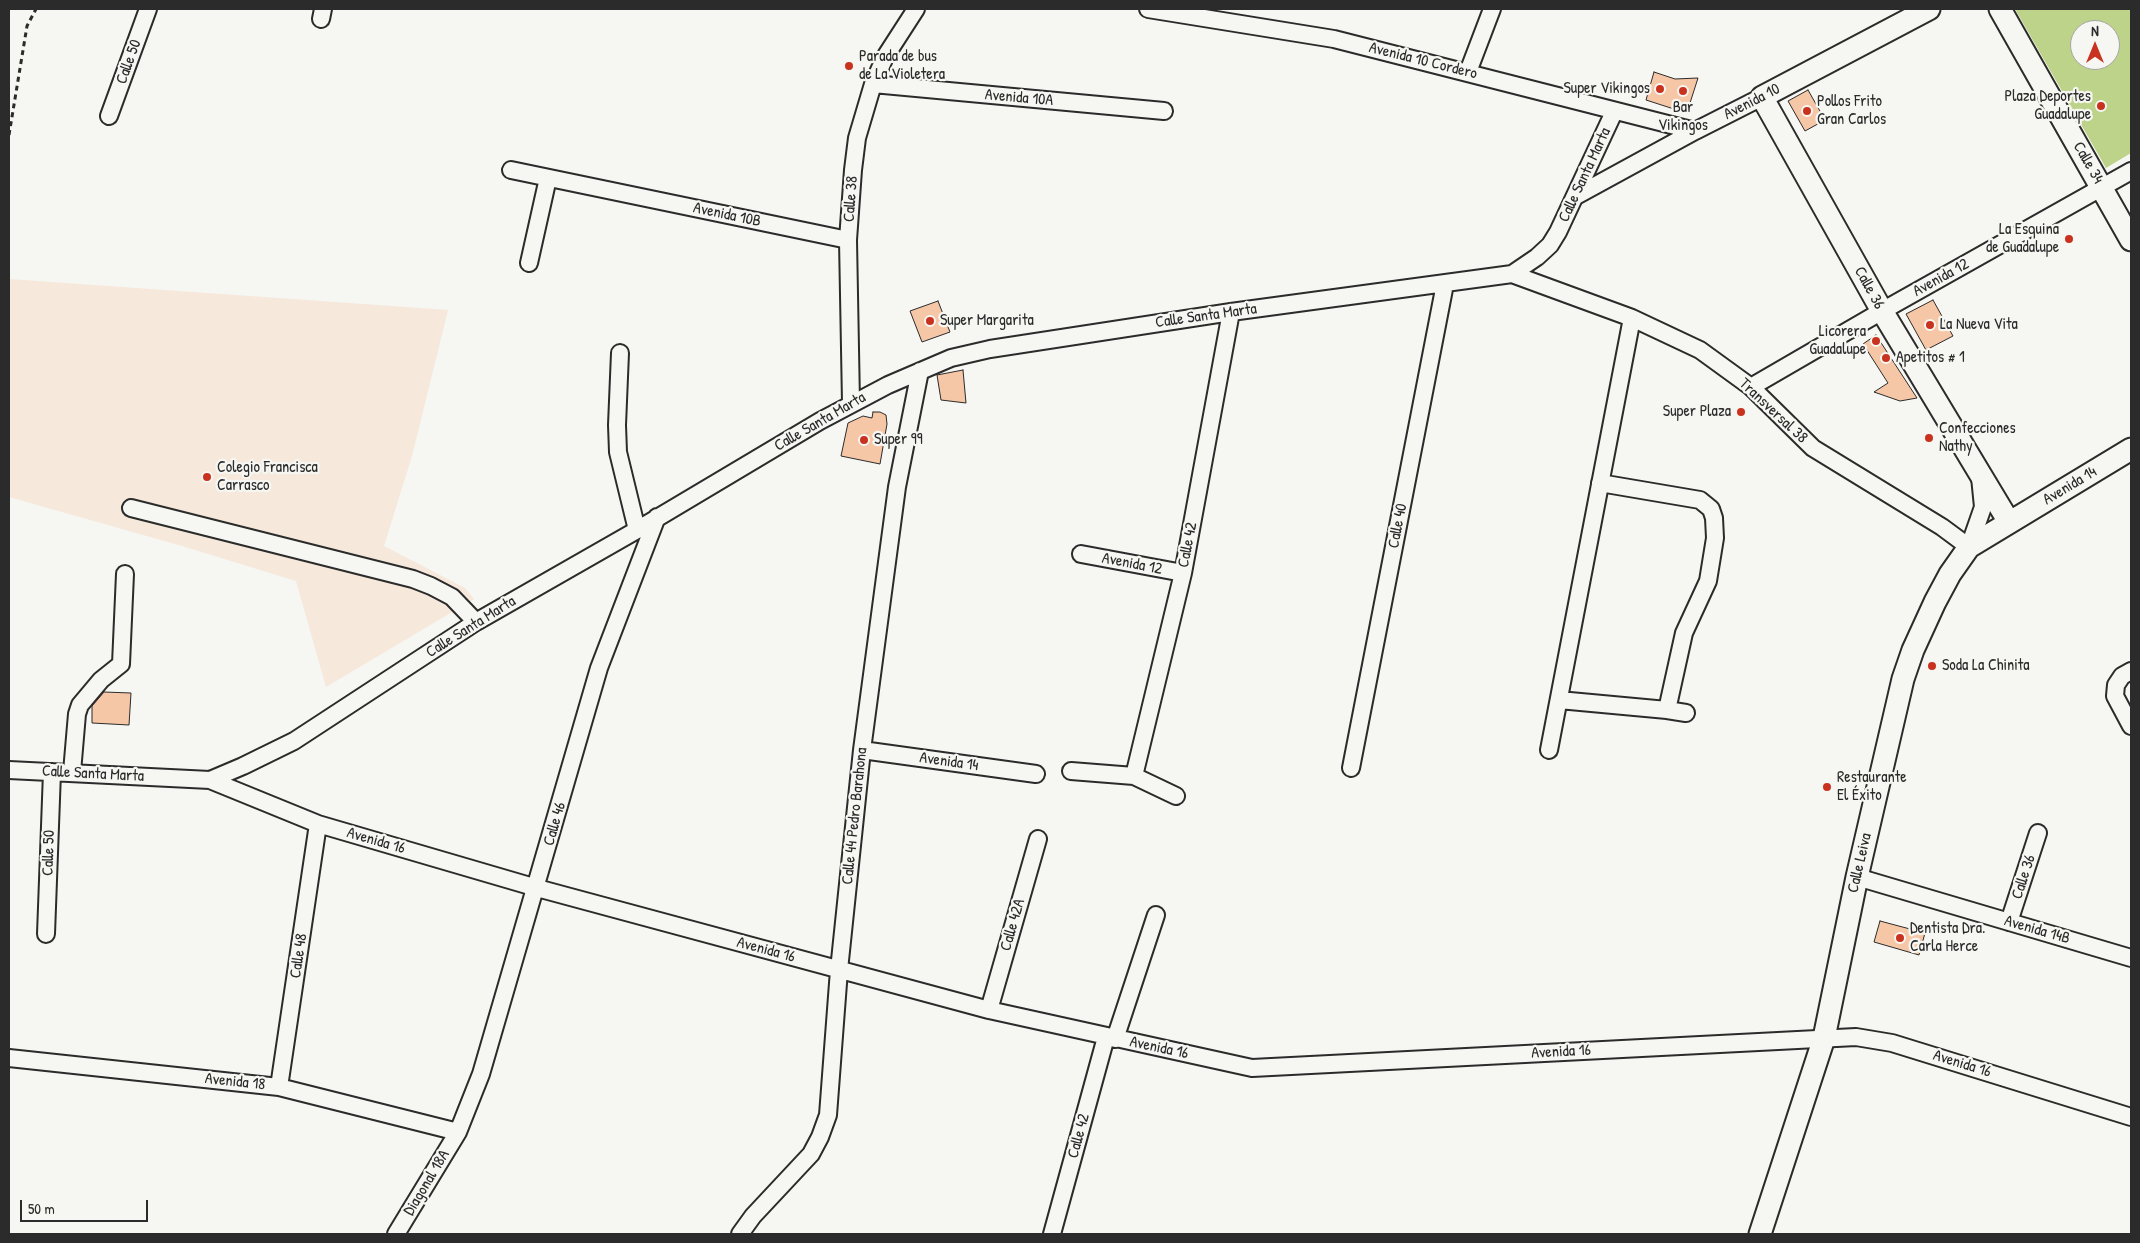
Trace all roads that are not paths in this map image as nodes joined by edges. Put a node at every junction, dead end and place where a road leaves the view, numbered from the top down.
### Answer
1 (148, 9) edge
2 (916, 9) edge
3 (1148, 9) edge
4 (1492, 9) edge
5 (1929, 9) edge
6 (2000, 9) edge
7 (1468, 72) junction
8 (873, 84) junction
9 (1762, 97) junction
10 (1164, 111) dead end
11 (1614, 112) junction
12 (109, 116) dead end
13 (1695, 131) junction
14 (512, 170) dead end
15 (2131, 171) edge
16 (548, 178) junction
17 (2103, 188) junction
18 (1576, 196) junction
19 (848, 240) junction
20 (2131, 240) edge
21 (529, 263) dead end
22 (1512, 274) junction
23 (1445, 284) junction
24 (1882, 311) junction
25 (1231, 312) junction
26 (1632, 318) junction
27 (620, 353) dead end
28 (920, 371) junction
29 (1751, 387) junction
30 (851, 404) junction
31 (2131, 449) edge
32 (1980, 475) junction
33 (1600, 483) junction
34 (131, 508) dead end
35 (657, 517) junction
36 (2009, 522) junction
37 (637, 530) junction
38 (1969, 547) junction
39 (1081, 554) dead end
40 (1183, 573) junction
41 (124, 574) dead end
42 (476, 622) junction
43 (2131, 672) edge
44 (1558, 700) junction
45 (1667, 710) junction
46 (1686, 713) dead end
47 (2131, 726) edge
48 (862, 750) junction
49 (1549, 750) dead end
50 (1351, 768) dead end
51 (9, 770) edge
52 (1071, 771) dead end
53 (52, 772) junction
54 (72, 772) junction
55 (1036, 774) dead end
56 (1134, 776) junction
57 (210, 780) junction
58 (1176, 796) dead end
59 (318, 824) junction
60 (2038, 832) dead end
61 (1038, 839) dead end
62 (1857, 877) junction
63 (537, 888) junction
64 (1156, 915) dead end
65 (2009, 922) junction
66 (46, 934) dead end
67 (2131, 958) edge
68 (839, 970) junction
69 (989, 1010) junction
70 (1111, 1038) junction
71 (1824, 1038) junction
72 (9, 1058) edge
73 (279, 1087) junction
74 (2131, 1117) edge
75 (458, 1132) junction
76 (400, 1234) edge
77 (740, 1234) edge
78 (1052, 1234) edge
79 (1760, 1234) edge

1 - 12 street, Calle 50
2 - 8 street, Calle 38
3 - 7 street, Avenida 10 Cordero
4 - 7 street
5 - 9 main road, Avenida 10
6 - 17 main road, Calle 34
7 - 11 street, Avenida 10 Cordero
8 - 10 street, Avenida 10A
8 - 19 street, Calle 38
9 - 13 street, Avenida 10
9 - 24 main road, Calle 36
11 - 13 street, Avenida 10 Cordero
11 - 18 street, Calle Santa Marta
13 - 18 street, Avenida 10
14 - 16 street, Avenida 10B
15 - 17 street, Avenida 12
16 - 19 street, Avenida 10B
16 - 21 street
17 - 20 main road, Calle 34
17 - 24 street, Avenida 12
18 - 22 street, Calle Santa Marta
19 - 30 street, Calle 38
22 - 23 street, Calle Santa Marta
22 - 26 street, Transversal 38
23 - 25 street, Calle Santa Marta
23 - 50 street, Calle 40
24 - 29 street, Avenida 12
24 - 32 main road, Calle 36
25 - 28 street, Calle Santa Marta
25 - 40 street, Calle 42
26 - 29 street, Transversal 38
26 - 33 street
27 - 37 street
28 - 30 street, Calle Santa Marta
28 - 48 street, Calle 44 Pedro Barahona
29 - 38 street, Transversal 38
30 - 35 street, Calle Santa Marta
31 - 36 main road, Avenida 14
32 - 36 main road, Calle 36
32 - 38 street, Calle 36
33 - 44 street
33 - 45 street
34 - 42 street
35 - 37 street, Calle Santa Marta
35 - 63 street, Calle 46
36 - 38 main road, Calle Leiva
37 - 42 street, Calle Santa Marta
38 - 62 main road, Calle Leiva
39 - 40 street, Avenida 12
40 - 56 street, Calle 42
41 - 54 street
42 - 57 street, Calle Santa Marta
43 - 47 street
44 - 45 street
44 - 49 street
45 - 46 street
48 - 55 street, Avenida 14
48 - 68 street, Calle 44 Pedro Barahona
51 - 53 street, Calle Santa Marta
52 - 56 street
53 - 54 street, Calle Santa Marta
53 - 66 street, Calle 50
54 - 57 street, Calle Santa Marta
56 - 58 street
57 - 59 street, Avenida 16
59 - 63 street, Avenida 16
59 - 73 street, Calle 48
60 - 65 street, Calle 36
61 - 69 street, Calle 42A
62 - 65 street, Avenida 14B
62 - 71 main road, Calle Leiva
63 - 68 street, Avenida 16
63 - 75 street, Calle 46
64 - 70 street, Calle 42
65 - 67 street, Avenida 14B
68 - 69 street, Avenida 16
68 - 77 street, Calle 44 Pedro Barahona
69 - 70 street, Avenida 16
70 - 71 street, Avenida 16
70 - 78 street, Calle 42
71 - 74 street, Avenida 16
71 - 79 main road, Calle Leiva
72 - 73 street, Avenida 18
73 - 75 street, Avenida 18
75 - 76 street, Diagonal 18A

